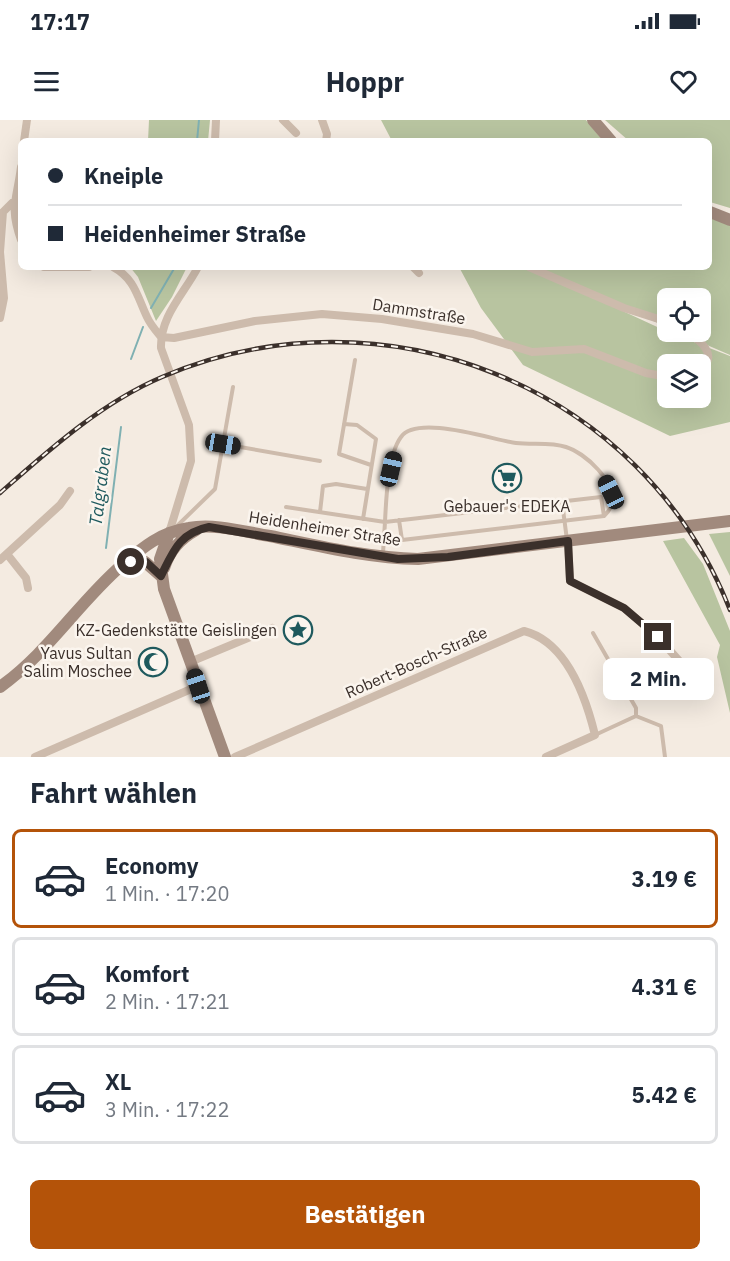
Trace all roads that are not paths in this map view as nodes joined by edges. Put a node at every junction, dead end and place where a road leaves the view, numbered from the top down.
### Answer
1 (27, 120) edge
2 (216, 120) edge
3 (283, 120) edge
4 (322, 120) edge
5 (593, 120) edge
6 (296, 133) dead end
7 (24, 138) edge
8 (215, 138) edge
9 (326, 138) edge
10 (608, 138) edge
11 (18, 190) edge
12 (12, 203) junction
13 (712, 213) edge
14 (730, 220) edge
15 (18, 228) edge
16 (118, 270) edge
17 (196, 270) edge
18 (536, 270) edge
19 (0, 318) edge
20 (657, 318) edge
21 (161, 337) junction
22 (355, 360) dead end
23 (657, 375) edge
24 (233, 387) dead end
25 (344, 424) junction
26 (223, 444) junction
27 (320, 461) dead end
28 (370, 465) junction
29 (367, 489) junction
30 (70, 491) dead end
31 (562, 502) junction
32 (285, 507) dead end
33 (320, 512) junction
34 (604, 516) junction
35 (363, 519) junction
36 (399, 520) junction
37 (730, 521) edge
38 (385, 522) junction
39 (565, 522) junction
40 (203, 528) junction
41 (169, 533) junction
42 (568, 541) junction
43 (4, 557) edge
44 (382, 557) junction
45 (113, 573) junction
46 (161, 576) junction
47 (28, 588) dead end
48 (272, 628) dead end
49 (593, 633) dead end
50 (190, 663) junction
51 (689, 672) dead end
52 (1, 683) edge
53 (198, 686) junction
54 (636, 716) junction
55 (595, 735) junction
56 (36, 757) edge
57 (225, 757) edge
58 (235, 757) edge
59 (546, 757) edge
60 (665, 757) edge

1 - 7 street
2 - 8 street
3 - 6 street
4 - 9 street
5 - 10 main road
11 - 12 street
12 - 15 street
12 - 19 street
13 - 14 main road
16 - 21 street
17 - 21 street
18 - 20 street
21 - 23 street, Dammstraße
21 - 41 street
22 - 25 lane
24 - 26 lane
25 - 28 lane
25 - 28 lane
26 - 27 lane
26 - 41 lane
28 - 29 lane
29 - 33 lane
29 - 35 lane
30 - 43 street
31 - 34 lane
31 - 36 lane
31 - 39 lane
32 - 33 lane
33 - 35 lane
34 - 38 lane
34 - 39 lane
35 - 38 lane
36 - 38 lane
36 - 39 lane
37 - 42 main road, Heidenheimer Straße
38 - 44 lane
39 - 42 lane
40 - 41 main road, Heidenheimer Straße
40 - 44 main road, Heidenheimer Straße
40 - 46 main road
41 - 45 main road, Heidenheimer Straße
41 - 46 main road
42 - 44 main road, Heidenheimer Straße
42 - 51 street
43 - 47 street
45 - 46 main road
45 - 52 main road, Heidenheimer Straße
46 - 50 main road
48 - 50 street
49 - 54 lane
50 - 53 main road
53 - 56 street
53 - 57 main road
54 - 55 lane
54 - 60 lane
55 - 58 street, Robert-Bosch-Straße
55 - 59 street

